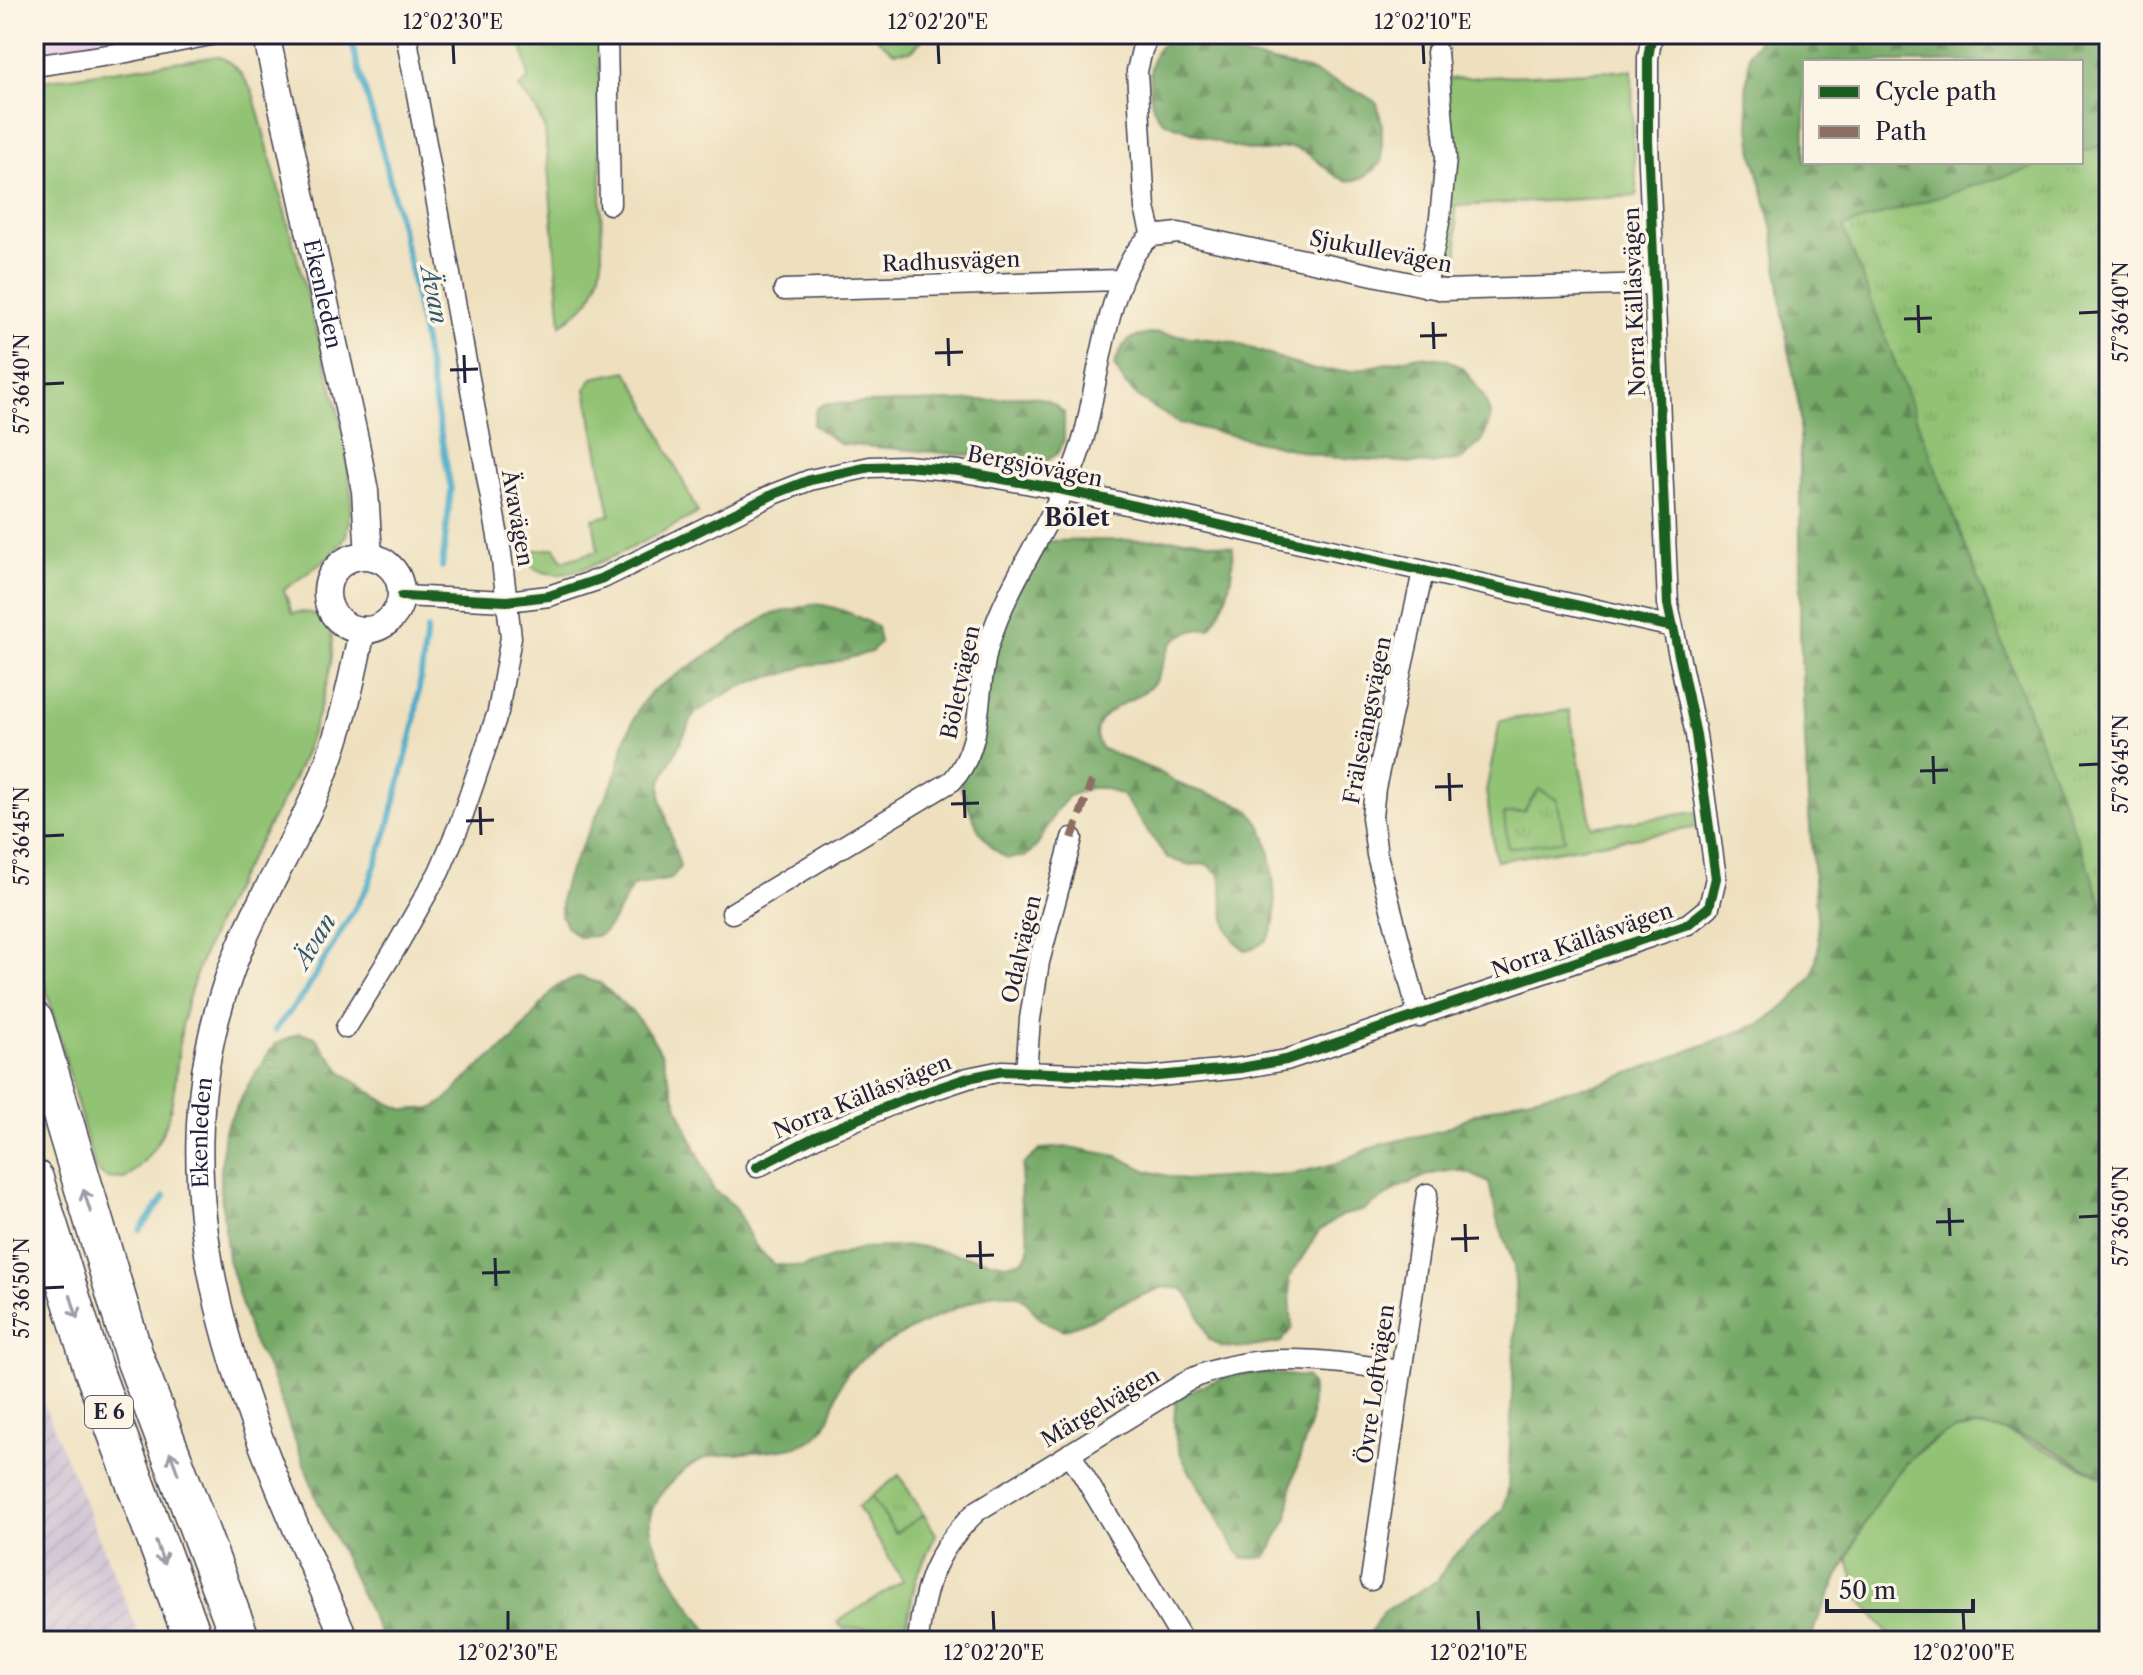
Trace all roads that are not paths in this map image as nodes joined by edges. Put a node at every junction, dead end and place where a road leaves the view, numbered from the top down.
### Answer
1 (215, 34) edge
2 (266, 34) edge
3 (406, 34) edge
4 (607, 34) edge
5 (1149, 34) edge
6 (1652, 34) edge
7 (1437, 52) dead end
8 (34, 66) edge
9 (610, 204) dead end
10 (1152, 236) junction
11 (1120, 280) junction
12 (1652, 284) junction
13 (1426, 287) junction
14 (784, 290) dead end
15 (1064, 490) junction
16 (369, 556) junction
17 (1423, 572) junction
18 (402, 596) junction
19 (507, 601) junction
20 (1673, 627) junction
21 (362, 630) junction
22 (1072, 838) dead end
23 (732, 913) dead end
24 (1419, 1017) junction
25 (34, 1021) edge
26 (346, 1028) dead end
27 (1026, 1073) junction
28 (757, 1167) dead end
29 (34, 1179) edge
30 (1427, 1194) dead end
31 (1401, 1371) junction
32 (1070, 1453) junction
33 (1371, 1580) dead end
34 (194, 1641) edge
35 (241, 1641) edge
36 (346, 1641) edge
37 (918, 1641) edge
38 (1183, 1641) edge

1 - 8 street
2 - 16 street, Ekenleden
3 - 19 street, Ävavägen
4 - 9 street
5 - 10 street
6 - 12 street, Norra Källåsvägen
7 - 13 street
10 - 11 street, Böletvägen
10 - 13 street, Sjukullevägen
11 - 14 street, Radhusvägen
11 - 15 street, Böletvägen
12 - 13 street, Sjukullevägen
12 - 20 street, Norra Källåsvägen
15 - 17 street, Bergsjövägen
15 - 19 street, Bergsjövägen
15 - 23 street, Böletvägen
16 - 18 street
16 - 21 street
17 - 20 street, Bergsjövägen
17 - 24 street, Frälseängsvägen
18 - 19 street, Bergsjövägen
18 - 21 street
19 - 26 street, Ävavägen
20 - 24 street, Norra Källåsvägen
21 - 36 street, Ekenleden
22 - 27 street, Odalvägen
24 - 27 street, Norra Källåsvägen
35 -> 25 highway, E 6
27 - 28 street, Norra Källåsvägen
29 -> 34 highway, E 6
30 - 31 street, Övre Loftvägen
31 - 32 street, Märgelvägen
31 - 33 street, Övre Loftvägen
32 - 37 street, Märgelvägen
32 - 38 street

